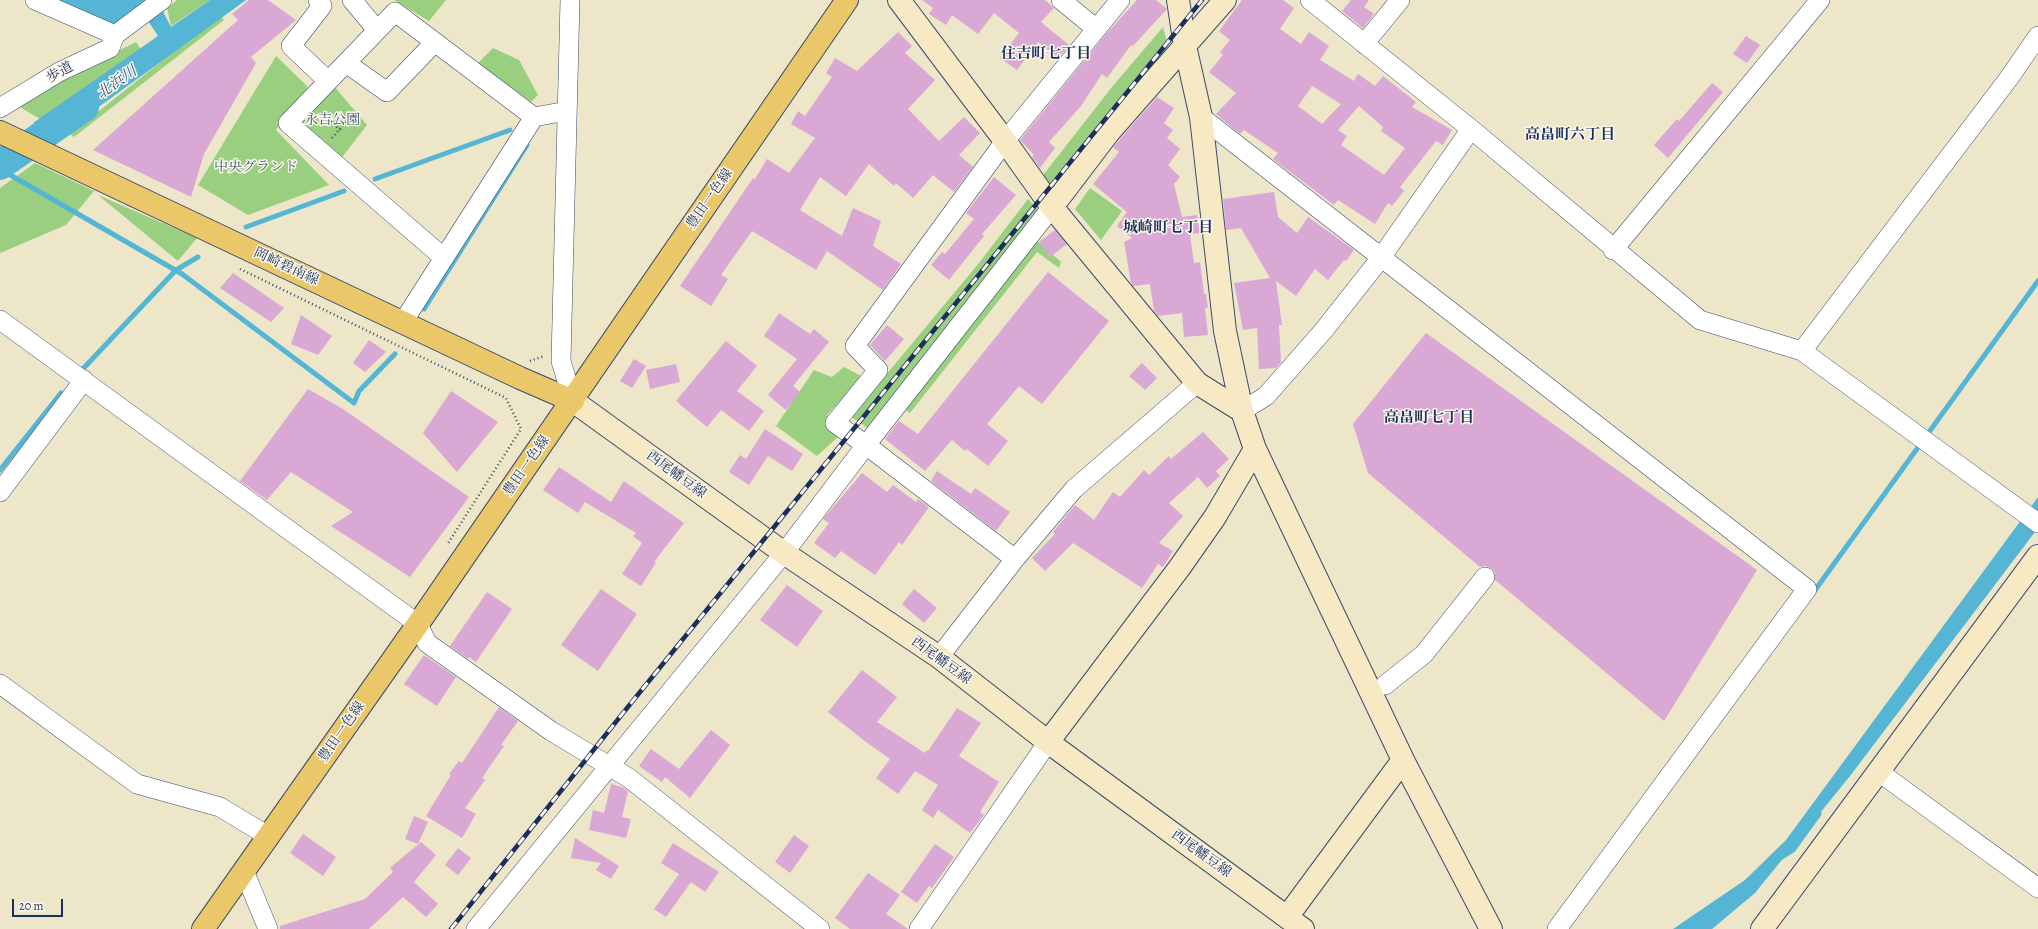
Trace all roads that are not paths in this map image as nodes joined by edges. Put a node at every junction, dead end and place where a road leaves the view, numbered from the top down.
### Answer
1 (34, 0) edge
2 (162, 0) edge
3 (318, 0) edge
4 (352, 0) edge
5 (570, 0) edge
6 (847, 0) edge
7 (899, 0) edge
8 (1061, 0) edge
9 (1120, 0) edge
10 (1178, 0) edge
11 (1225, 0) edge
12 (1310, 0) edge
13 (1400, 0) edge
14 (1820, 0) edge
15 (1096, 28) junction
16 (377, 30) junction
17 (115, 35) junction
18 (2038, 36) edge
19 (435, 42) junction
20 (1364, 44) junction
21 (1185, 46) junction
22 (346, 63) junction
23 (328, 81) junction
24 (0, 108) edge
25 (567, 111) junction
26 (534, 117) junction
27 (1201, 118) junction
28 (1470, 129) junction
29 (0, 132) edge
30 (1005, 140) junction
31 (1052, 207) junction
32 (1613, 250) junction
33 (444, 258) junction
34 (1380, 259) junction
35 (0, 320) edge
36 (403, 322) junction
37 (1802, 351) junction
38 (84, 380) junction
39 (1197, 383) junction
40 (573, 401) junction
41 (1242, 411) junction
42 (866, 445) junction
43 (1256, 449) junction
44 (0, 492) edge
45 (2038, 523) edge
46 (784, 553) junction
47 (2038, 556) edge
48 (1015, 559) junction
49 (1485, 577) dead end
50 (418, 624) junction
51 (939, 657) junction
52 (0, 684) edge
53 (1385, 685) dead end
54 (1048, 742) junction
55 (1403, 760) junction
56 (610, 765) junction
57 (1879, 772) junction
58 (268, 836) junction
59 (244, 871) junction
60 (2038, 888) edge
61 (1295, 923) edge
62 (203, 929) edge
63 (268, 929) edge
64 (476, 929) edge
65 (820, 929) edge
66 (918, 929) edge
67 (1491, 929) edge
68 (1557, 929) edge
69 (1762, 929) edge

1 - 17 street
2 - 17 street, 歩道
3 - 23 street
4 - 16 street
5 - 25 street
6 - 40 main road, 豊田一色線
7 - 30 street
8 - 15 street
9 - 15 street
10 - 21 street
11 - 21 street
12 - 20 street
13 - 20 street
14 - 32 street
15 - 30 street
16 - 19 street
16 - 22 street
17 - 24 street, 歩道
18 - 37 street
19 - 22 street
19 - 26 street
20 - 28 street
21 - 27 street
21 - 31 street
22 - 23 street
23 - 33 street
25 - 26 street
25 - 40 street
26 - 33 street
27 - 34 street
27 - 41 street
28 - 32 street
28 - 34 street
29 - 36 main road, 岡崎碧南線
30 - 31 street
30 - 42 street
31 - 39 street
31 - 42 street
32 - 37 street
33 - 36 street
34 - 41 street
34 - 68 street
35 - 38 street
36 - 40 main road, 岡崎碧南線
37 - 45 street
38 - 44 street
38 - 50 street
39 - 41 street
39 - 48 street
40 - 46 street, 西尾幡豆線
40 - 50 main road, 豊田一色線
41 - 43 street
42 - 46 street
42 - 48 street
43 - 54 street
43 - 55 street
46 - 51 street, 西尾幡豆線
46 - 56 street
47 - 57 street
48 - 51 street
49 - 53 street
50 - 56 street
50 - 58 main road, 豊田一色線
51 - 54 street, 西尾幡豆線
52 - 58 street
54 - 61 street, 西尾幡豆線
54 - 66 street
55 - 61 street
55 - 67 street
56 - 64 street
56 - 65 street
57 - 60 street
57 - 69 street
58 - 59 main road, 豊田一色線
59 - 62 main road, 豊田一色線
59 - 63 street

